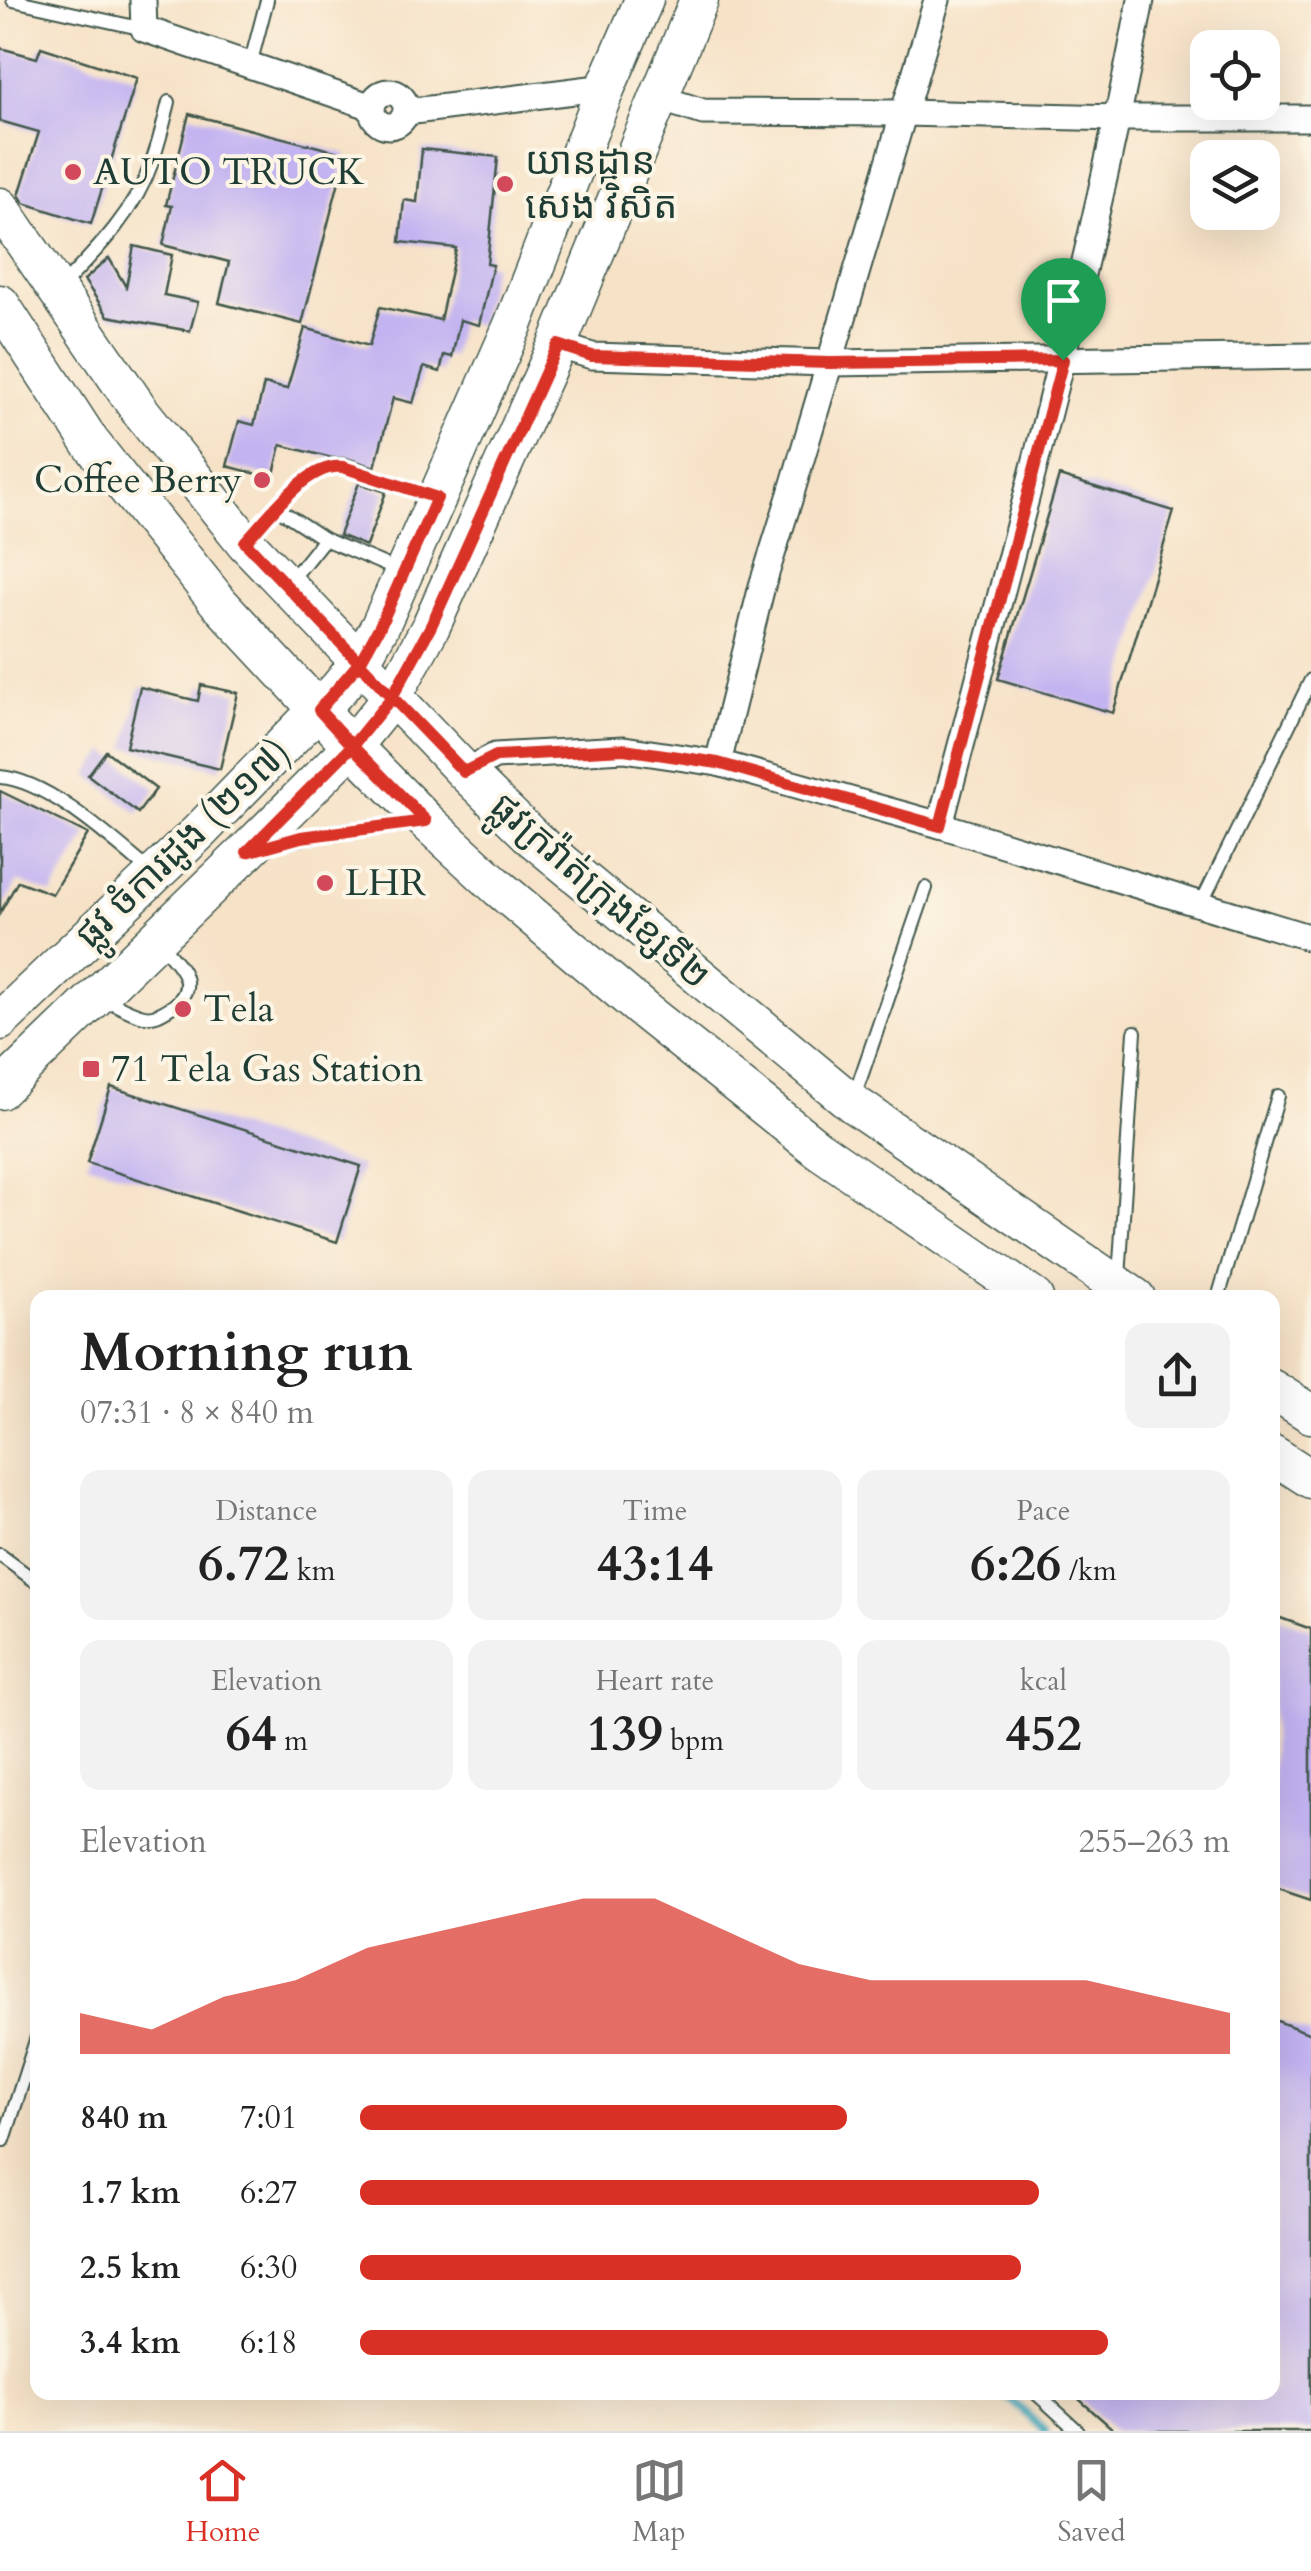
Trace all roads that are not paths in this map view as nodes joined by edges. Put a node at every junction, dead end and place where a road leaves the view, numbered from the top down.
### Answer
1 (13, 0) edge
2 (142, 0) edge
3 (267, 0) edge
4 (644, 0) edge
5 (699, 0) edge
6 (937, 0) edge
7 (1142, 0) edge
8 (144, 30) junction
9 (250, 65) junction
10 (606, 88) junction
11 (660, 98) junction
12 (169, 102) dead end
13 (903, 112) junction
14 (1118, 118) junction
15 (1311, 118) edge
16 (0, 208) edge
17 (56, 292) junction
18 (0, 304) edge
19 (558, 345) junction
20 (1311, 356) edge
21 (1063, 360) junction
22 (830, 363) junction
23 (437, 498) junction
24 (277, 508) junction
25 (324, 539) junction
26 (245, 542) junction
27 (404, 573) junction
28 (287, 586) junction
29 (360, 662) junction
30 (1311, 680) edge
31 (392, 697) junction
32 (319, 710) junction
33 (352, 746) junction
34 (718, 763) junction
35 (464, 772) junction
36 (0, 777) edge
37 (426, 821) junction
38 (940, 826) junction
39 (247, 852) junction
40 (154, 875) junction
41 (926, 888) dead end
42 (1201, 904) junction
43 (1311, 938) edge
44 (156, 939) junction
45 (98, 996) junction
46 (0, 1021) edge
47 (1134, 1032) dead end
48 (0, 1090) edge
49 (1278, 1096) dead end
50 (852, 1103) junction
51 (1022, 1290) edge
52 (1124, 1290) edge
53 (1127, 1290) edge
54 (1220, 1290) edge
55 (1280, 1459) edge
56 (1311, 1479) edge
57 (0, 1555) edge
58 (30, 1577) edge
59 (30, 2059) edge
60 (4, 2140) dead end
61 (1043, 2400) edge
62 (1078, 2431) edge

1 - 8 lane
2 - 8 street
3 - 9 lane
4 - 10 main road, ផ្លូវ ចំការដូង (២១៧)
5 - 11 main road, ផ្លូវ ចំការដូង (២១៧)
6 - 13 street
7 - 14 street
8 - 9 street
9 - 10 street
10 - 23 main road, ផ្លូវ ចំការដូង (២១៧)
11 - 13 street
11 - 19 main road, ផ្លូវ ចំការដូង (២១៧)
12 - 17 lane
13 - 14 street
13 - 22 street
14 - 15 street
14 - 21 street
16 - 17 main road, ផ្លូវក្រវ៉ាត់ក្រុងខ្សែទី២
17 - 26 main road, ផ្លូវក្រវ៉ាត់ក្រុងខ្សែទី២
18 - 32 main road, ផ្លូវក្រវ៉ាត់ក្រុងខ្សែទី២
19 - 22 street
19 - 31 main road, ផ្លូវ ចំការដូង (២១៧)
20 - 21 street
21 - 22 street
21 - 38 street
22 - 34 street
23 - 24 lane
23 - 27 main road, ផ្លូវ ចំការដូង (២១៧)
24 - 25 lane
24 - 26 lane
25 - 27 lane
25 - 28 lane
26 - 28 main road, ផ្លូវក្រវ៉ាត់ក្រុងខ្សែទី២
27 - 29 main road, ផ្លូវ ចំការដូង (២១៧)
28 - 29 main road, ផ្លូវក្រវ៉ាត់ក្រុងខ្សែទី២
29 - 31 main road, ផ្លូវក្រវ៉ាត់ក្រុងខ្សែទី២
29 - 32 main road, ផ្លូវ ចំការដូង (២១៧)
30 - 42 lane
31 - 33 main road, ផ្លូវ ចំការដូង (២១៧)
31 - 35 main road, ផ្លូវក្រវ៉ាត់ក្រុងខ្សែទី២
32 - 33 main road, ផ្លូវក្រវ៉ាត់ក្រុងខ្សែទី២
32 - 40 main road, ផ្លូវ ចំការដូង (២១៧)
33 - 37 main road, ផ្លូវក្រវ៉ាត់ក្រុងខ្សែទី២
33 - 39 main road, ផ្លូវ ចំការដូង (២១៧)
34 - 35 street
34 - 38 street
35 - 50 main road, ផ្លូវក្រវ៉ាត់ក្រុងខ្សែទី២
36 - 40 lane
37 - 39 lane
37 - 51 main road, ផ្លូវក្រវ៉ាត់ក្រុងខ្សែទី២
38 - 42 street
39 - 44 main road, ផ្លូវ ចំការដូង (២១៧)
40 - 46 main road, ផ្លូវ ចំការដូង (២១៧)
41 - 50 lane
42 - 43 street
44 - 45 main road, ផ្លូវ ចំការដូង (២១៧)
44 - 45 lane
45 - 48 main road, ផ្លូវ ចំការដូង (២១៧)
47 - 53 lane
49 - 54 lane
50 - 52 main road, ផ្លូវក្រវ៉ាត់ក្រុងខ្សែទី២
55 - 56 main road
57 - 58 lane
59 - 60 lane
61 - 62 lane

